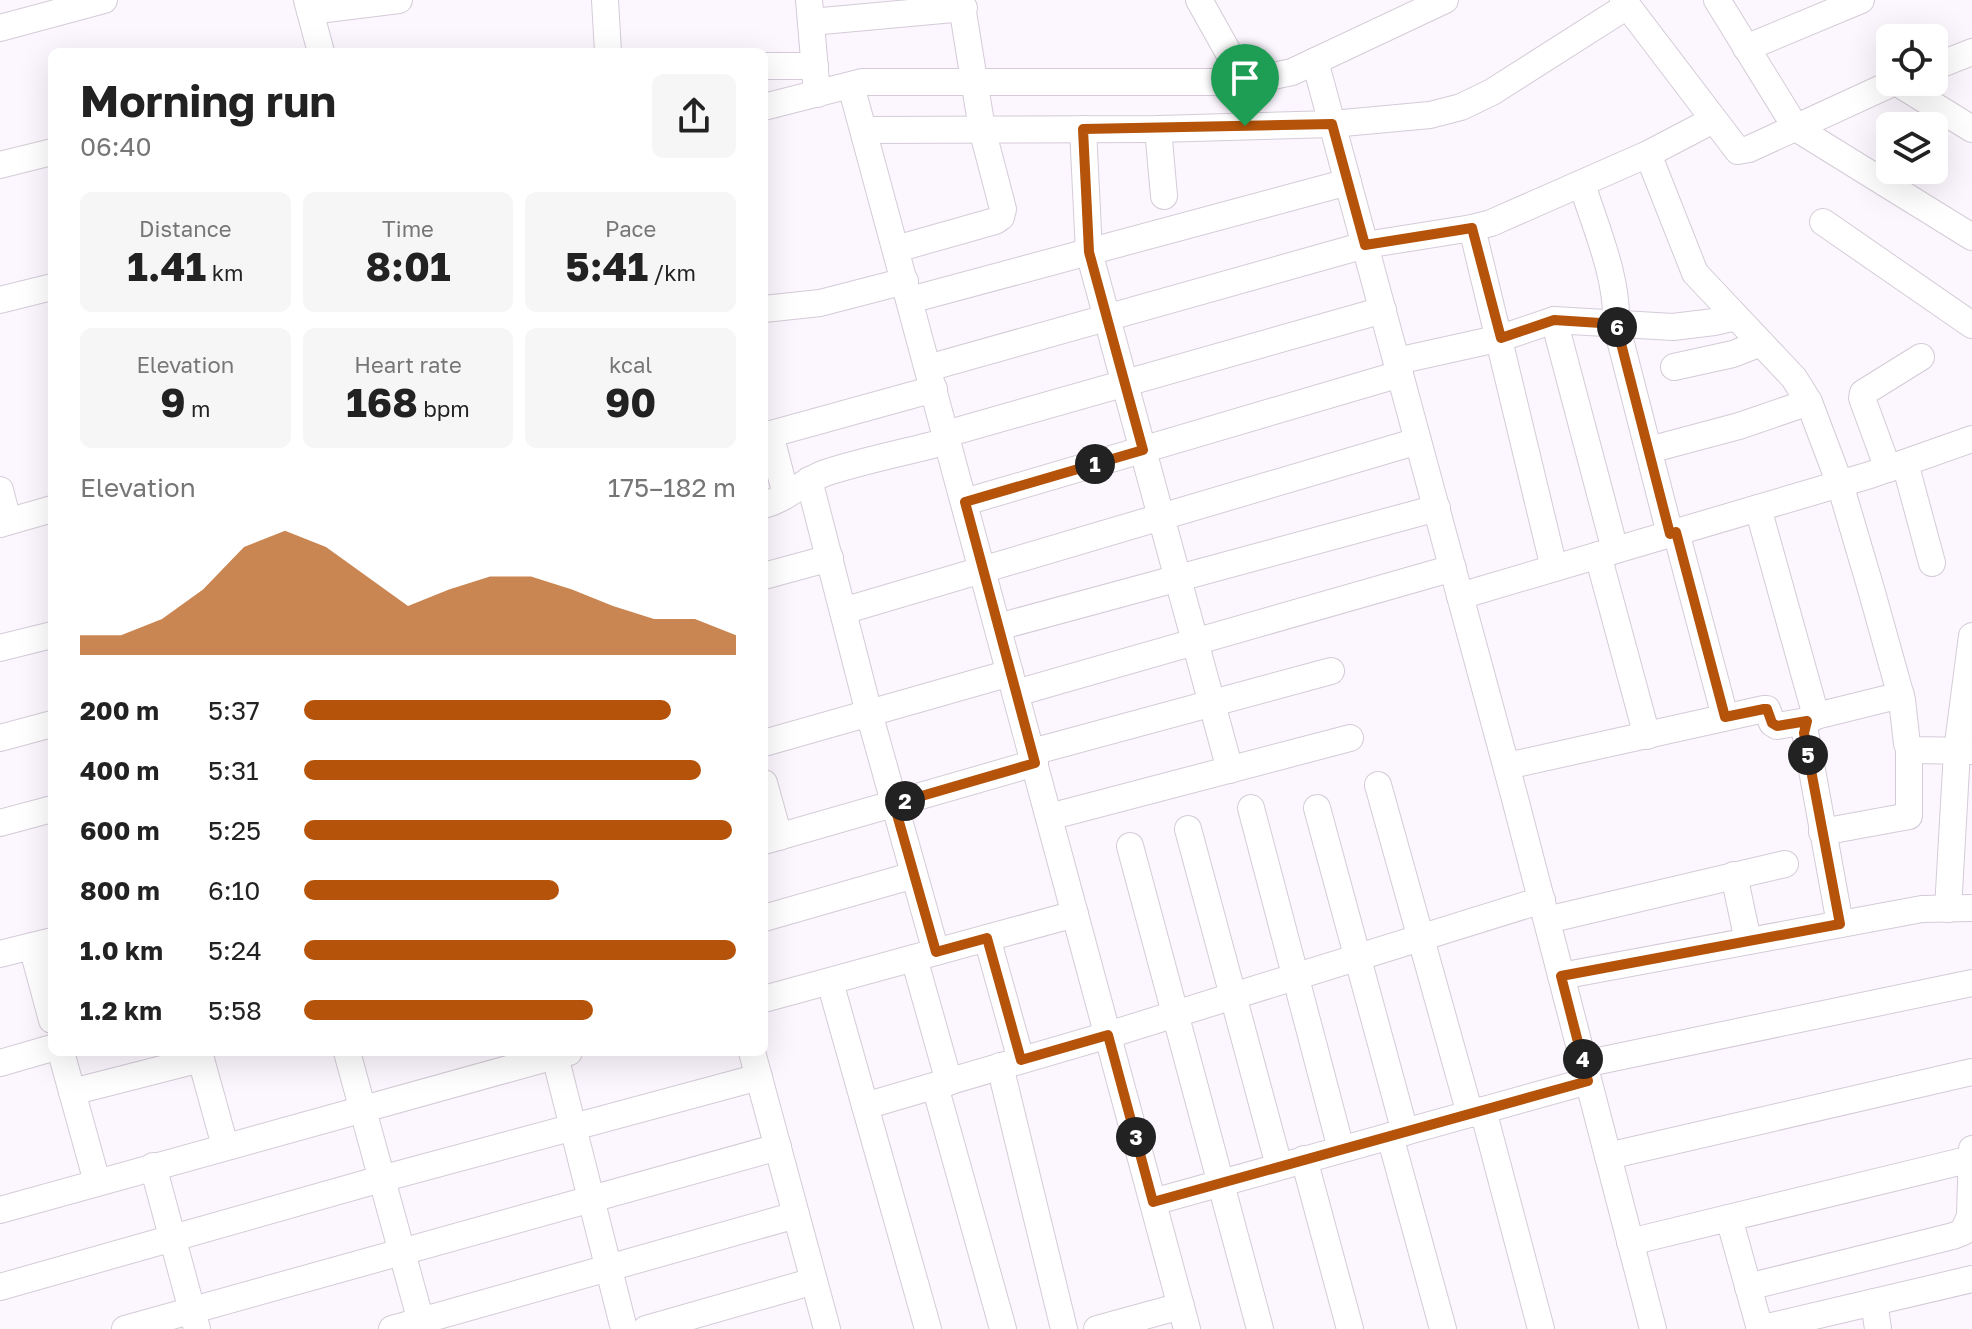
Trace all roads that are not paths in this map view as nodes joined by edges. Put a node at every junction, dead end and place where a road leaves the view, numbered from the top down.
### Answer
1 (104, 0) edge
2 (399, 0) edge
3 (605, 0) edge
4 (1445, 0) edge
5 (1717, 0) edge
6 (1861, 0) edge
7 (1204, 2) edge
8 (1625, 3) edge
9 (963, 4) edge
10 (309, 5) edge
11 (1402, 9) edge
12 (810, 11) edge
13 (0, 28) edge
14 (320, 48) edge
15 (608, 48) edge
16 (1746, 48) junction
17 (1972, 52) edge
18 (1315, 61) junction
19 (1948, 61) edge
20 (768, 66) edge
21 (815, 66) junction
22 (974, 82) junction
23 (1245, 82) junction
24 (854, 85) junction
25 (1876, 91) edge
26 (817, 94) junction
27 (1919, 96) edge
28 (768, 106) edge
29 (1713, 120) junction
30 (1332, 124) junction
31 (1796, 128) junction
32 (982, 129) junction
33 (1083, 129) junction
34 (1158, 129) junction
35 (1972, 129) edge
36 (864, 130) junction
37 (48, 153) edge
38 (1648, 154) junction
39 (0, 165) edge
40 (1348, 182) junction
41 (1582, 184) junction
42 (1164, 196) dead end
43 (1823, 222) dead end
44 (1472, 228) junction
45 (1972, 237) edge
46 (1365, 245) junction
47 (896, 249) junction
48 (1089, 252) junction
49 (48, 288) edge
50 (908, 290) junction
51 (0, 300) edge
52 (768, 309) edge
53 (1383, 310) junction
54 (1736, 317) junction
55 (1107, 318) junction
56 (1554, 320) junction
57 (1616, 324) junction
58 (1972, 325) edge
59 (1501, 338) junction
60 (1761, 343) junction
61 (1921, 357) dead end
62 (1398, 367) junction
63 (1674, 367) dead end
64 (931, 378) junction
65 (1125, 384) junction
66 (1809, 402) junction
67 (768, 435) edge
68 (947, 438) junction
69 (1972, 439) edge
70 (1418, 441) junction
71 (768, 443) edge
72 (1143, 450) junction
73 (1649, 450) junction
74 (1896, 466) junction
75 (809, 480) junction
76 (1840, 484) junction
77 (0, 490) edge
78 (775, 500) edge
79 (965, 502) junction
80 (1437, 508) junction
81 (1758, 508) junction
82 (48, 510) edge
83 (1162, 517) junction
84 (4, 522) edge
85 (1673, 533) junction
86 (1607, 553) junction
87 (830, 558) junction
88 (1932, 563) dead end
89 (1453, 568) junction
90 (1554, 568) junction
91 (983, 570) junction
92 (768, 575) edge
93 (1179, 578) junction
94 (1460, 596) junction
95 (843, 611) junction
96 (998, 627) junction
97 (48, 636) edge
98 (1972, 636) edge
99 (1196, 641) junction
100 (0, 648) edge
101 (1331, 671) dead end
102 (1013, 683) junction
103 (1901, 695) junction
104 (1213, 703) junction
105 (869, 713) junction
106 (1725, 717) junction
107 (1812, 718) junction
108 (48, 725) edge
109 (1647, 736) junction
110 (0, 738) edge
111 (1350, 738) dead end
112 (768, 742) edge
113 (1909, 748) junction
114 (1965, 751) edge
115 (1033, 758) junction
116 (1507, 766) junction
117 (1230, 770) junction
118 (1378, 785) dead end
119 (894, 804) junction
120 (1251, 808) dead end
121 (1317, 808) dead end
122 (48, 810) edge
123 (768, 811) edge
124 (1049, 817) junction
125 (0, 823) edge
126 (1188, 829) dead end
127 (1822, 832) junction
128 (772, 839) edge
129 (1130, 846) dead end
130 (1962, 854) edge
131 (1785, 864) dead end
132 (914, 875) junction
133 (1734, 875) junction
134 (1960, 908) edge
135 (1544, 910) junction
136 (1075, 914) junction
137 (768, 917) edge
138 (1840, 924) junction
139 (987, 938) junction
140 (1421, 938) junction
141 (1748, 941) junction
142 (42, 943) edge
143 (0, 954) edge
144 (925, 955) junction
145 (1357, 957) junction
146 (1295, 976) junction
147 (1561, 976) junction
148 (830, 982) junction
149 (1972, 983) edge
150 (48, 991) edge
151 (1233, 996) junction
152 (768, 998) edge
153 (1174, 1014) junction
154 (1108, 1035) junction
155 (48, 1049) edge
156 (62, 1056) edge
157 (200, 1056) edge
158 (348, 1056) edge
159 (554, 1056) edge
160 (562, 1056) edge
161 (0, 1063) edge
162 (1011, 1063) junction
163 (756, 1064) edge
164 (1586, 1072) junction
165 (1972, 1072) edge
166 (942, 1084) junction
167 (72, 1092) junction
168 (865, 1106) junction
169 (361, 1107) junction
170 (1476, 1112) junction
171 (573, 1127) junction
172 (1397, 1134) junction
173 (225, 1146) junction
174 (778, 1147) junction
175 (1341, 1149) junction
176 (1972, 1149) edge
177 (1608, 1156) junction
178 (1971, 1159) edge
179 (1292, 1163) junction
180 (153, 1166) junction
181 (381, 1179) junction
182 (97, 1182) junction
183 (1220, 1183) junction
184 (591, 1199) junction
185 (1153, 1202) junction
186 (0, 1210) edge
187 (796, 1215) junction
188 (1729, 1218) junction
189 (1970, 1224) edge
190 (174, 1238) junction
191 (1630, 1242) junction
192 (402, 1253) junction
193 (608, 1268) junction
194 (1972, 1279) edge
195 (814, 1281) junction
196 (0, 1287) edge
197 (1748, 1287) junction
198 (1874, 1302) junction
199 (1184, 1318) edge
200 (194, 1320) edge
201 (422, 1325) edge
202 (125, 1329) edge
203 (392, 1329) edge
204 (624, 1329) edge
205 (646, 1329) edge
206 (827, 1329) edge
207 (928, 1329) edge
208 (1003, 1329) edge
209 (1064, 1329) edge
210 (1097, 1329) edge
211 (1260, 1329) edge
212 (1350, 1329) edge
213 (1443, 1329) edge
214 (1541, 1329) edge
215 (1653, 1329) edge
216 (1760, 1329) edge
217 (1878, 1329) edge

1 - 13 street
2 - 10 street
3 - 15 street
4 - 11 street
5 - 16 street
6 - 16 street
7 - 23 street
8 - 29 street
8 - 30 street
9 - 12 street
9 - 22 street
10 - 14 street
11 - 18 street
12 - 21 street
16 - 31 street
17 - 19 street
18 - 23 street
18 - 30 street
20 - 21 street
21 - 26 street
22 - 23 street
22 - 24 street
22 - 32 street
24 - 26 street
24 - 36 street
25 - 31 street
26 - 28 street
27 - 35 street
29 - 31 street
29 - 38 street
30 - 34 street
30 - 40 street
31 - 45 street
32 - 33 street
32 - 36 street
32 - 47 street
33 - 34 street
33 - 48 street
34 - 42 street
36 - 47 street
37 - 39 street
38 - 41 street
38 - 54 street
40 - 46 street
40 - 48 street
41 - 44 street
41 - 57 street
43 - 58 street
44 - 46 street
44 - 59 street
46 - 53 street
46 - 55 street
47 - 50 street
48 - 50 street
48 - 55 street
49 - 51 street
50 - 52 street
50 - 64 street
53 - 62 street
53 - 65 street
54 - 57 street
54 - 60 street
55 - 64 street
55 - 65 street
56 - 57 street
56 - 59 street
56 - 86 street
57 - 73 street
59 - 62 street
59 - 90 street
60 - 63 street
60 - 66 street
61 - 74 street
62 - 70 street
62 - 72 street
64 - 67 street
64 - 68 street
65 - 68 street
65 - 72 street
66 - 73 street
66 - 76 street
68 - 75 street
68 - 79 street
69 - 74 street
70 - 80 street
70 - 83 street
71 - 78 street
72 - 79 street
72 - 83 street
73 - 85 street
74 - 76 street
74 - 88 street
75 - 78 street
75 - 87 street
76 - 81 street
76 - 103 street
77 - 84 street
79 - 91 street
80 - 89 street
80 - 93 street
81 - 85 street
81 - 107 street
82 - 84 street
83 - 91 street
83 - 93 street
85 - 86 street
85 - 106 street
86 - 90 street
86 - 109 street
87 - 92 street
87 - 95 street
89 - 94 street
89 - 99 street
90 - 94 street
91 - 95 street
91 - 96 street
93 - 96 street
93 - 99 street
94 - 116 street
95 - 105 street
96 - 102 street
97 - 100 street
98 - 114 street
99 - 102 street
99 - 104 street
101 - 104 street
102 - 105 street
102 - 115 street
103 - 107 street
103 - 113 street
104 - 115 street
104 - 117 street
105 - 112 street
105 - 119 street
106 - 107 street
106 - 109 street
107 - 127 street
108 - 110 street
109 - 116 street
111 - 117 street
113 - 114 street
113 - 127 street
114 - 130 street
115 - 119 street
115 - 124 street
116 - 135 street
117 - 124 street
118 - 140 street
119 - 128 street
119 - 132 street
120 - 146 street
121 - 145 street
122 - 125 street
123 - 128 street
124 - 136 street
126 - 151 street
127 - 138 street
129 - 153 street
130 - 134 street
131 - 133 street
132 - 137 street
132 - 144 street
133 - 135 street
133 - 141 street
134 - 138 street
135 - 140 street
135 - 147 street
136 - 139 street
136 - 154 street
138 - 141 street
139 - 144 street
139 - 162 street
140 - 145 street
140 - 170 street
141 - 147 street
142 - 143 street
142 - 150 street
144 - 148 street
144 - 166 street
145 - 146 street
145 - 172 street
146 - 151 street
146 - 175 street
147 - 164 street
148 - 152 street
148 - 168 street
149 - 164 street
151 - 153 street
151 - 179 street
153 - 154 street
153 - 183 street
154 - 162 street
154 - 185 street
155 - 161 street
156 - 167 street
157 - 167 street
157 - 173 street
158 - 169 street
159 - 169 street
160 - 171 street
162 - 166 street
162 - 209 street
163 - 171 street
163 - 174 street
164 - 170 street
164 - 177 street
165 - 177 street
166 - 168 street
166 - 208 street
167 - 182 street
168 - 207 street
169 - 173 street
169 - 181 street
170 - 172 street
170 - 214 street
171 - 181 street
171 - 184 street
172 - 175 street
172 - 213 street
173 - 180 street
174 - 184 street
174 - 187 street
175 - 179 street
176 - 178 street
177 - 191 street
178 - 188 street
178 - 189 street
179 - 183 street
179 - 212 street
180 - 182 street
180 - 190 street
181 - 190 street
181 - 192 street
182 - 186 street
183 - 185 street
183 - 211 street
184 - 192 street
184 - 193 street
185 - 199 street
187 - 193 street
187 - 195 street
188 - 191 street
188 - 197 street
189 - 197 street
190 - 196 street
190 - 200 street
191 - 215 street
192 - 200 street
192 - 201 street
193 - 201 street
193 - 204 street
194 - 198 street
195 - 205 street
195 - 206 street
197 - 216 street
198 - 216 street
198 - 217 street
199 - 210 street
200 - 202 street
201 - 203 street

